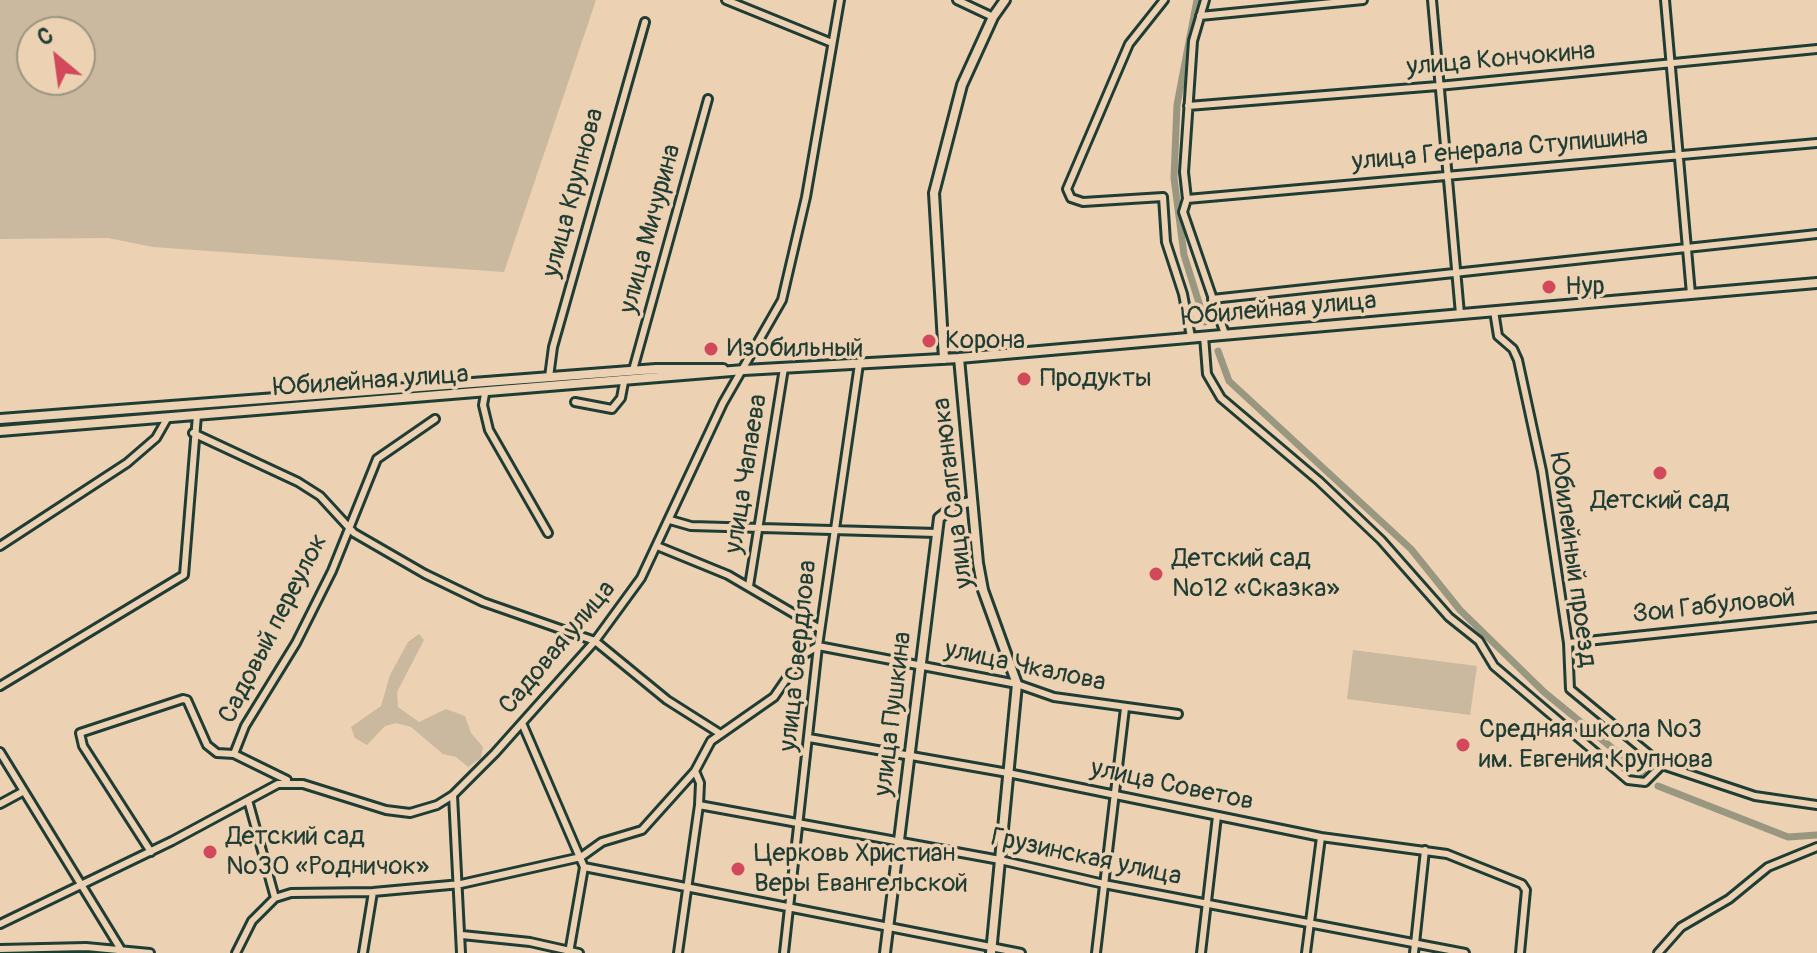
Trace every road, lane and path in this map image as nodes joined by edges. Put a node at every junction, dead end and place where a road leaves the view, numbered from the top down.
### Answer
1 (726, 0) edge
2 (840, 0) edge
3 (957, 0) edge
4 (1005, 0) edge
5 (1164, 0) edge
6 (1205, 0) edge
7 (1363, 0) edge
8 (1432, 0) edge
9 (1665, 0) edge
10 (1200, 16) junction
11 (993, 17) junction
12 (645, 22) dead end
13 (832, 43) junction
14 (1817, 49) edge
15 (1672, 64) junction
16 (1438, 86) junction
17 (708, 99) dead end
18 (1188, 106) junction
19 (1817, 143) edge
20 (1679, 155) junction
21 (1447, 175) junction
22 (1187, 199) junction
23 (1817, 234) edge
24 (1687, 246) junction
25 (1456, 274) junction
26 (1817, 283) edge
27 (1691, 294) junction
28 (1212, 299) junction
29 (1494, 311) junction
30 (1460, 314) junction
31 (1225, 334) junction
32 (1204, 336) junction
33 (1191, 337) junction
34 (959, 358) junction
35 (944, 359) junction
36 (859, 364) junction
37 (784, 368) junction
38 (633, 370) junction
39 (744, 370) junction
40 (549, 377) junction
41 (624, 382) junction
42 (392, 389) junction
43 (485, 394) junction
44 (393, 401) junction
45 (575, 402) dead end
46 (197, 409) junction
47 (168, 417) junction
48 (0, 419) edge
49 (435, 419) dead end
50 (0, 431) edge
51 (193, 433) junction
52 (972, 501) junction
53 (670, 520) junction
54 (349, 528) junction
55 (760, 529) junction
56 (833, 530) junction
57 (548, 533) dead end
58 (937, 533) junction
59 (0, 546) edge
60 (657, 546) junction
61 (749, 586) junction
62 (1817, 617) edge
63 (820, 629) junction
64 (595, 641) junction
65 (1568, 643) junction
66 (818, 646) junction
67 (919, 665) junction
68 (1017, 684) junction
69 (0, 686) edge
70 (1125, 708) junction
71 (1178, 714) dead end
72 (522, 723) junction
73 (719, 733) junction
74 (809, 738) junction
75 (0, 752) edge
76 (234, 754) junction
77 (909, 754) junction
78 (1662, 765) junction
79 (695, 771) junction
80 (1008, 773) junction
81 (290, 781) junction
82 (24, 791) junction
83 (1115, 794) junction
84 (453, 795) junction
85 (248, 800) junction
86 (0, 804) edge
87 (699, 805) junction
88 (1817, 805) edge
89 (1217, 816) junction
90 (801, 823) junction
91 (1321, 837) junction
92 (899, 841) junction
93 (1817, 847) edge
94 (1425, 850) junction
95 (151, 852) junction
96 (581, 857) junction
97 (1000, 860) junction
98 (584, 867) junction
99 (461, 884) junction
100 (1104, 884) junction
101 (82, 886) junction
102 (686, 889) junction
103 (373, 892) junction
104 (275, 898) junction
105 (1207, 903) junction
106 (790, 908) junction
107 (1309, 923) junction
108 (0, 924) edge
109 (888, 927) junction
110 (462, 935) junction
111 (1415, 943) junction
112 (120, 948) junction
113 (0, 949) edge
114 (991, 950) edge
115 (569, 952) edge
116 (150, 953) edge
117 (236, 953) edge
118 (363, 953) edge
119 (461, 953) edge
120 (579, 953) edge
121 (678, 953) edge
122 (784, 953) edge
123 (885, 953) edge
124 (1021, 953) edge
125 (1096, 953) edge
126 (1201, 953) edge
127 (1306, 953) edge
128 (1414, 953) edge
129 (1465, 953) edge
130 (1520, 953) edge
131 (1658, 953) edge

1 - 13 street
2 - 13 street, Садовая улица
3 - 11 street
4 - 11 main road
5 - 33 street
6 - 10 street
7 - 10 street
8 - 16 street
9 - 15 street
10 - 18 street
11 - 35 main road
12 - 40 street, улица Крупнова
13 - 39 street, Садовая улица
14 - 15 street, улица Кончокина
15 - 16 street, улица Кончокина
15 - 20 street
16 - 18 street, улица Кончокина
16 - 21 street
17 - 38 street, улица Мичурина
18 - 22 street
19 - 20 street, улица Генерала Ступишина
20 - 21 street, улица Генерала Ступишина
20 - 24 street
21 - 22 street, улица Генерала Ступишина
21 - 25 street
22 - 28 street
23 - 24 street
24 - 25 street
24 - 27 street
25 - 28 street
25 - 30 street
26 - 27 main road, Юбилейная улица
27 - 29 main road, Юбилейная улица
28 - 31 street
29 - 30 main road, Юбилейная улица
29 - 65 street, Юбилейный проезд
30 - 31 main road, Юбилейная улица
31 - 32 main road, Юбилейная улица
32 - 33 main road, Юбилейная улица
32 - 78 street
33 - 34 main road, Юбилейная улица
34 - 35 main road, Юбилейная улица
34 - 52 main road, улица Салганюка
35 - 36 main road, Юбилейная улица
36 - 37 main road, Юбилейная улица
36 - 56 street, улица Свердлова
37 - 39 main road, Юбилейная улица
37 - 55 street, улица Чапаева
38 - 39 main road, Юбилейная улица
38 - 40 main road, Юбилейная улица
39 - 41 main road, Юбилейная улица
39 - 53 street, Садовая улица
40 - 42 main road, Юбилейная улица
41 - 43 main road, Юбилейная улица
41 - 45 street
42 - 44 main road
42 - 46 main road, Юбилейная улица
43 - 44 main road, Юбилейная улица
43 - 57 street
44 - 46 main road, Юбилейная улица
46 - 47 main road, Юбилейная улица
46 - 48 main road, Юбилейная улица
46 - 51 street
47 - 50 main road, Юбилейная улица
47 - 59 street
49 - 54 street, Садовый переулок
51 - 54 street
51 - 69 street
52 - 58 main road
52 - 68 main road, улица Салганюка
53 - 55 street
53 - 60 street, Садовая улица
54 - 64 street
54 - 76 street, Садовый переулок
55 - 56 street
55 - 61 street, улица Чапаева
56 - 58 street
56 - 63 street, улица Свердлова
58 - 67 main road, улица Пушкина
60 - 61 street
60 - 64 street, Садовая улица
61 - 63 street
62 - 65 street, Зои Габуловой
63 - 66 street, улица Свердлова
64 - 72 street, Садовая улица
64 - 73 street
65 - 78 street, Юбилейный проезд
66 - 67 street, улица Чкалова
66 - 73 street
66 - 74 street, улица Свердлова
67 - 68 street, улица Чкалова
67 - 77 main road, улица Пушкина
68 - 70 street, улица Чкалова
68 - 80 main road, улица Салганюка
70 - 71 street, улица Чкалова
70 - 83 street
72 - 84 street, Садовая улица
72 - 96 street
73 - 79 street
74 - 77 street, улица Советов
74 - 90 street, улица Свердлова
75 - 82 street
76 - 81 street, Садовая улица
76 - 95 street, Садовый переулок
77 - 80 street, улица Советов
77 - 92 main road, улица Пушкина
78 - 88 street, Юбилейный проезд
79 - 87 street
79 - 96 street
80 - 83 street, улица Советов
80 - 97 main road, улица Салганюка
81 - 84 street, Садовая улица
81 - 85 street
82 - 86 street
82 - 101 street
83 - 89 street, улица Советов
83 - 100 street
84 - 99 street
85 - 95 street
85 - 104 street
87 - 90 street, Грузинская улица
87 - 102 street
89 - 91 street, улица Советов
89 - 105 street
90 - 92 street, Грузинская улица
90 - 106 street, улица Свердлова
91 - 94 street, улица Советов
91 - 107 street
92 - 97 street, Грузинская улица
92 - 109 main road, улица Пушкина
93 - 131 street
94 - 111 street
94 - 130 street, улица Советов
95 - 101 street
96 - 98 street
96 - 99 street
97 - 100 street, Грузинская улица
97 - 114 main road, улица Салганюка
98 - 102 street
98 - 115 street
99 - 103 street
99 - 110 street
100 - 105 street, Грузинская улица
100 - 125 street
101 - 108 street
101 - 112 street
102 - 106 street
102 - 121 street
103 - 104 street
103 - 118 street
104 - 117 street
105 - 107 street, Грузинская улица
105 - 126 street
106 - 109 street
106 - 122 street, улица Свердлова
107 - 111 street, Грузинская улица
107 - 127 street
109 - 114 street
109 - 123 main road, улица Пушкина
110 - 115 street
110 - 119 street
111 - 128 street
111 - 129 street, Грузинская улица
112 - 113 street
112 - 116 street
114 - 124 street
115 - 120 street

